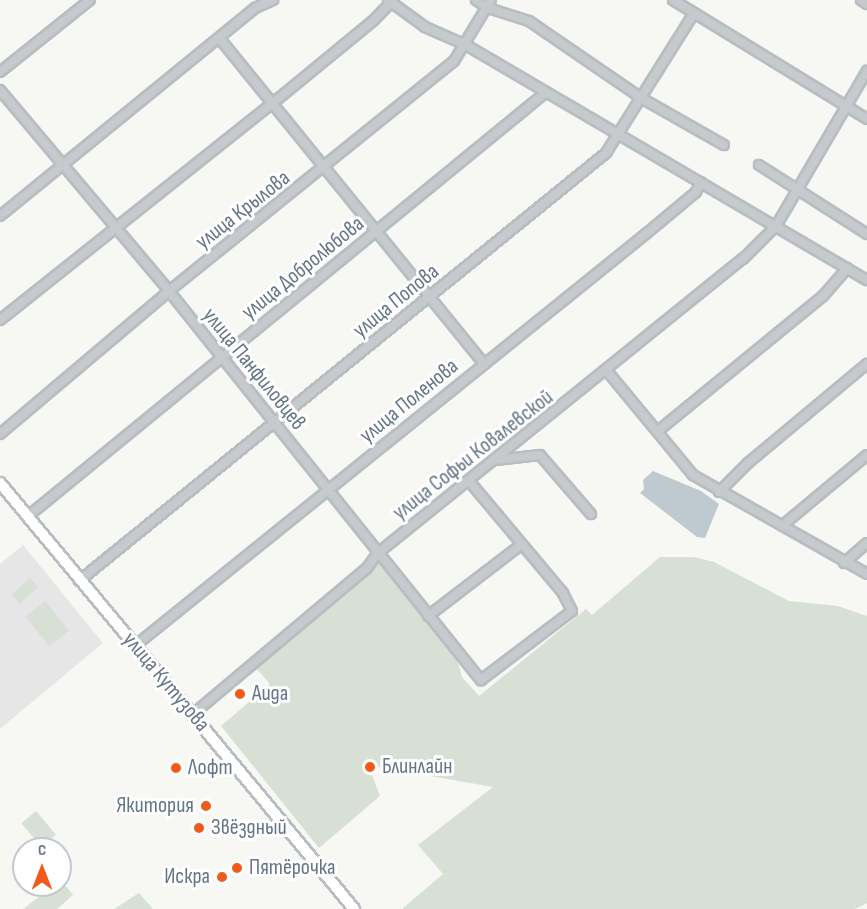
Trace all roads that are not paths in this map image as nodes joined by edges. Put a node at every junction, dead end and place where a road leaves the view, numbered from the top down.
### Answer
1 (90, 0) edge
2 (273, 0) edge
3 (476, 0) edge
4 (673, 0) edge
5 (861, 0) edge
6 (391, 1) edge
7 (490, 4) edge
8 (867, 4) edge
9 (694, 13) junction
10 (219, 39) junction
11 (466, 45) junction
12 (867, 70) edge
13 (0, 72) edge
14 (0, 90) edge
15 (545, 93) junction
16 (643, 99) junction
17 (273, 103) junction
18 (846, 106) junction
19 (867, 119) edge
20 (618, 135) junction
21 (724, 145) dead end
22 (63, 165) junction
23 (759, 165) dead end
24 (326, 167) junction
25 (701, 182) junction
26 (797, 187) junction
27 (0, 216) edge
28 (776, 226) junction
29 (116, 229) junction
30 (377, 230) junction
31 (867, 234) edge
32 (847, 268) junction
33 (867, 280) edge
34 (169, 291) junction
35 (429, 297) junction
36 (0, 320) edge
37 (222, 358) junction
38 (484, 364) junction
39 (867, 364) edge
40 (608, 371) junction
41 (274, 423) junction
42 (658, 432) junction
43 (0, 434) edge
44 (867, 455) edge
45 (496, 460) junction
46 (469, 481) junction
47 (0, 483) edge
48 (328, 488) junction
49 (719, 492) junction
50 (591, 514) dead end
51 (27, 517) junction
52 (783, 525) junction
53 (867, 543) edge
54 (521, 545) junction
55 (378, 553) junction
56 (844, 562) junction
57 (867, 574) edge
58 (79, 581) junction
59 (428, 616) junction
60 (136, 645) junction
61 (193, 714) junction
62 (354, 909) edge

1 - 13 street
2 - 10 street
3 - 7 street
4 - 9 street
5 - 8 street
6 - 11 street
6 - 17 street
7 - 11 street, улица Крылова
7 - 16 street
9 - 16 street, улица Попова
9 - 18 street
10 - 17 street
10 - 22 street
11 - 15 street
11 - 24 street, улица Крылова
12 - 18 street, улица Софьи Ковалевской
14 - 22 street, улица Панфиловцев
15 - 20 street
15 - 30 street, улица Добролюбова
16 - 20 street, улица Попова
16 - 21 street
17 - 24 street
17 - 29 street
18 - 19 street
18 - 26 street, улица Софьи Ковалевской
20 - 25 street
20 - 35 street, улица Попова
22 - 27 street
22 - 29 street, улица Панфиловцев
23 - 26 street
24 - 30 street
24 - 34 street, улица Крылова
25 - 28 street
25 - 38 street, улица Поленова
26 - 28 street, улица Софьи Ковалевской
26 - 31 street
28 - 32 street
28 - 40 street, улица Софьи Ковалевской
29 - 34 street, улица Панфиловцев
29 - 36 street
30 - 35 street
30 - 37 street, улица Добролюбова
32 - 33 street
32 - 42 street
34 - 37 street, улица Панфиловцев
34 - 43 street, улица Крылова
35 - 38 street
35 - 41 street, улица Попова
37 - 41 street, улица Панфиловцев
37 - 51 street, улица Добролюбова
38 - 48 street, улица Поленова
39 - 49 street
40 - 42 street
40 - 45 street, улица Софьи Ковалевской
41 - 48 street, улица Панфиловцев
41 - 58 street, улица Попова
42 - 49 street
44 - 52 street
45 - 46 street, улица Софьи Ковалевской
45 - 50 street
46 - 54 street
46 - 55 street, улица Софьи Ковалевской
47 - 51 main road, улица Кутузова
48 - 55 street, улица Панфиловцев
48 - 60 street, улица Поленова
49 - 52 street
51 - 58 main road, улица Кутузова
52 - 56 street
53 - 56 street
54 - 59 street
54 - 59 street, улица Панфиловцев
55 - 59 street, улица Панфиловцев
55 - 61 street, улица Софьи Ковалевской
56 - 57 street
58 - 60 main road, улица Кутузова
60 - 61 main road, улица Кутузова
61 - 62 main road, улица Кутузова

